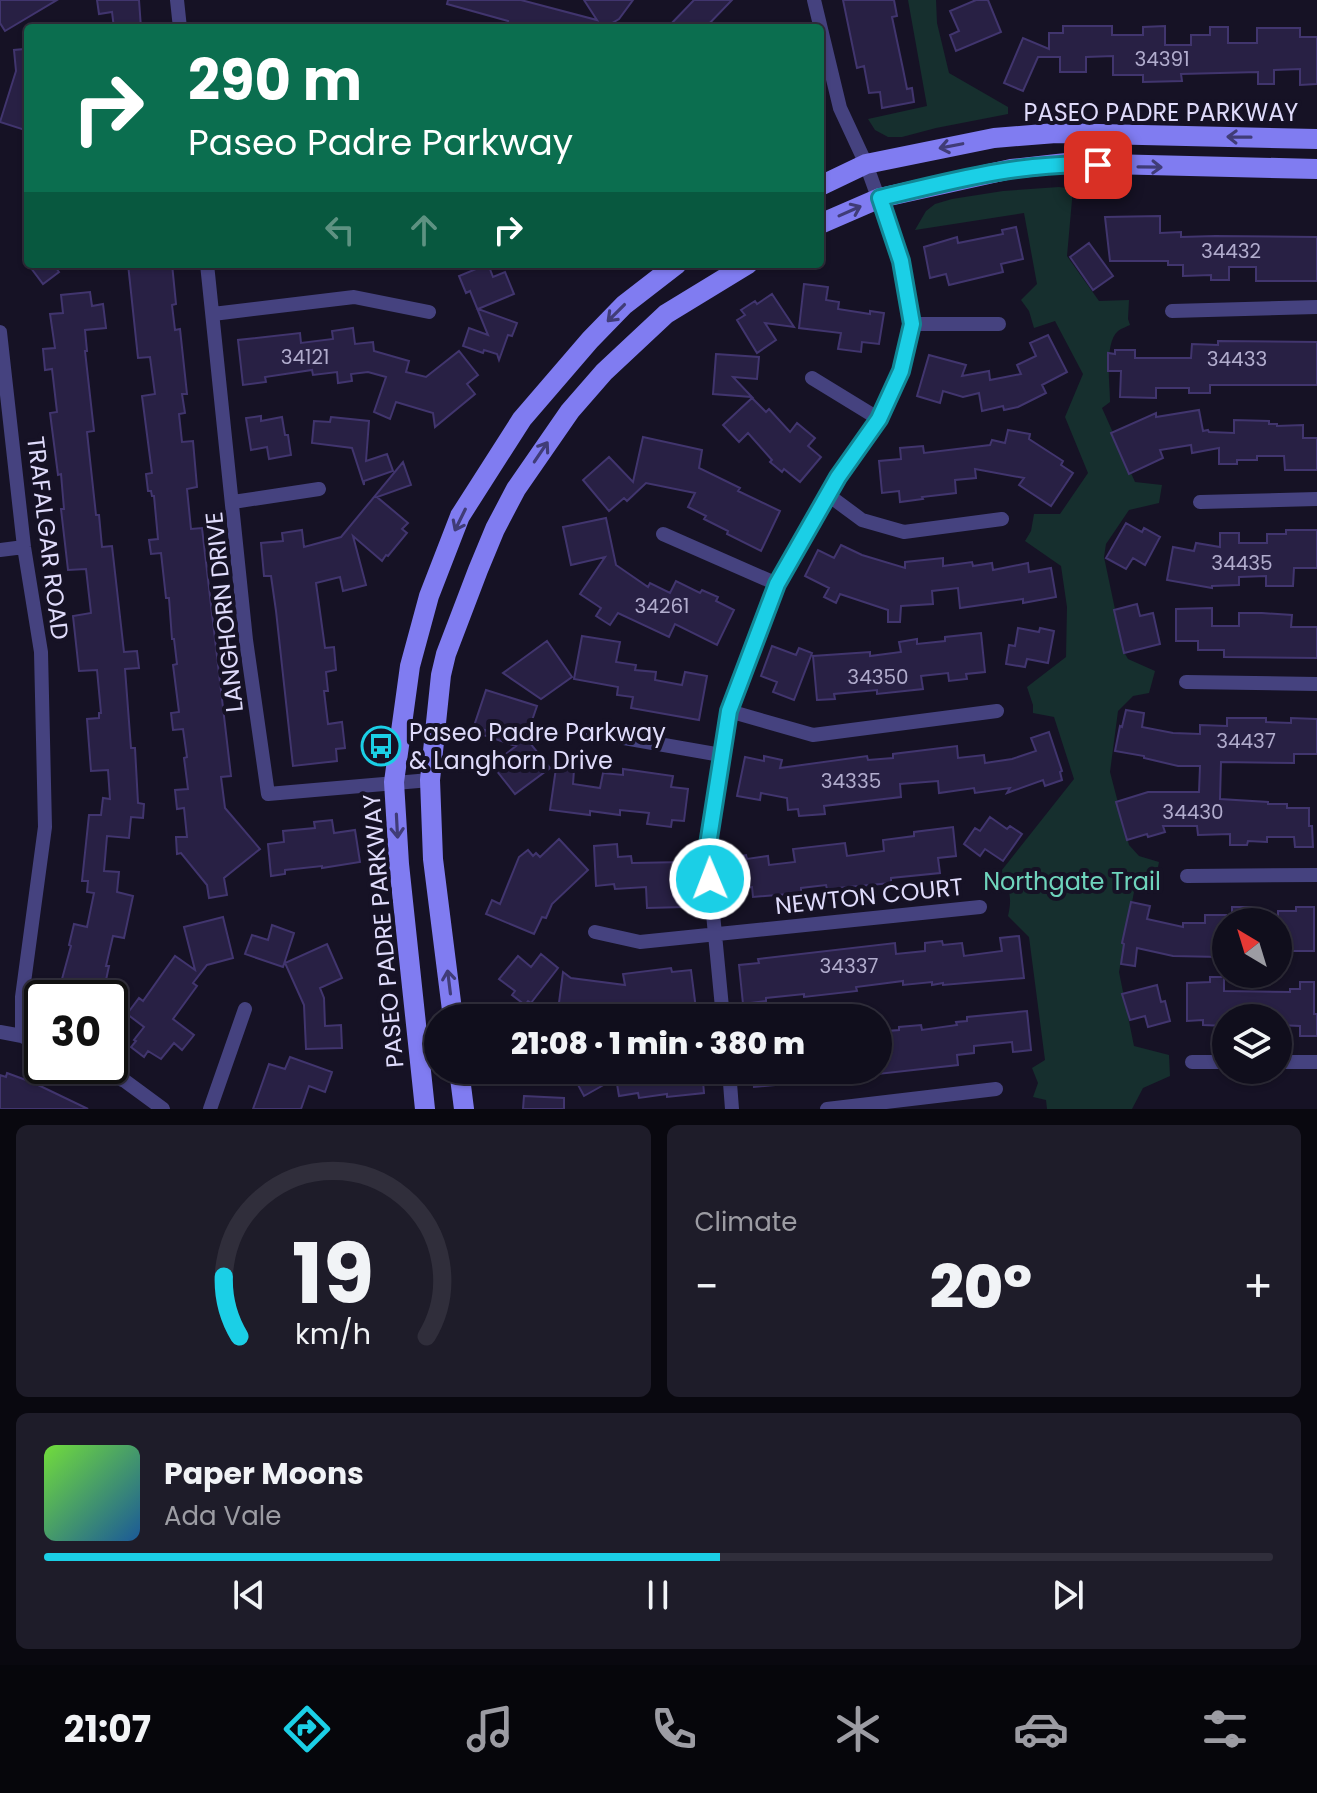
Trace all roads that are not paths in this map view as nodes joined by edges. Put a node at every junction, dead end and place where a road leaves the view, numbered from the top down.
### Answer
1 (177, 0) edge
2 (814, 0) edge
3 (180, 24) edge
4 (819, 24) edge
5 (824, 46) edge
6 (1317, 139) edge
7 (866, 164) junction
8 (1317, 169) edge
9 (824, 184) edge
10 (880, 198) junction
11 (824, 222) edge
12 (207, 268) edge
13 (672, 268) edge
14 (741, 268) edge
15 (1317, 307) edge
16 (1172, 311) dead end
17 (429, 312) dead end
18 (213, 314) junction
19 (912, 324) junction
20 (999, 324) dead end
21 (0, 332) edge
22 (812, 378) dead end
23 (879, 419) junction
24 (319, 489) dead end
25 (827, 494) junction
26 (1317, 499) edge
27 (233, 502) junction
28 (1200, 502) dead end
29 (1002, 519) dead end
30 (663, 534) dead end
31 (24, 547) junction
32 (0, 550) edge
33 (777, 584) junction
34 (1186, 682) dead end
35 (1317, 684) edge
36 (729, 711) junction
37 (997, 711) dead end
38 (590, 732) dead end
39 (721, 755) junction
40 (430, 780) junction
41 (394, 782) junction
42 (1317, 875) edge
43 (1187, 876) dead end
44 (980, 907) dead end
45 (595, 932) dead end
46 (715, 934) junction
47 (451, 1004) edge
48 (722, 1004) edge
49 (245, 1009) dead end
50 (0, 1032) edge
51 (22, 1036) joint
52 (1192, 1062) dead end
53 (1212, 1062) edge
54 (1292, 1062) edge
55 (1317, 1062) edge
56 (128, 1083) edge
57 (461, 1084) edge
58 (730, 1084) edge
59 (996, 1089) dead end
60 (163, 1109) edge
61 (210, 1109) edge
62 (425, 1109) edge
63 (464, 1109) edge
64 (732, 1109) edge
65 (827, 1109) edge

1 - 3 street
2 - 4 street
5 - 7 street
6 -> 7 main road, PASEO PADRE PARKWAY
7 - 9 main road, PASEO PADRE PARKWAY
7 - 10 street
10 -> 8 main road
11 -> 10 main road
10 - 19 street
12 - 18 street, LANGHORN DRIVE
13 -> 41 main road, PASEO PADRE PARKWAY
40 -> 14 main road
15 - 16 street
17 - 18 street
18 - 27 street, LANGHORN DRIVE
19 - 20 street
19 - 23 street
21 - 31 street, TRAFALGAR ROAD
22 - 23 street
23 - 25 street
24 - 27 street
25 - 29 street
25 - 33 street
26 - 28 street
27 - 41 street, LANGHORN DRIVE
30 - 33 street
31 - 32 street
31 - 51 street, TRAFALGAR ROAD
33 - 36 street
34 - 35 street
36 - 37 street
36 - 39 street
38 - 39 street
39 - 46 street
40 - 41 street, LANGHORN DRIVE
47 -> 40 main road
41 -> 62 main road, PASEO PADRE PARKWAY
42 - 43 street
44 - 46 street, NEWTON COURT
45 - 46 street, NEWTON COURT
46 - 48 street
49 - 61 street
50 - 51 street
52 - 53 street
54 - 55 street
56 - 60 street
57 - 63 main road
58 - 64 street
59 - 65 street

